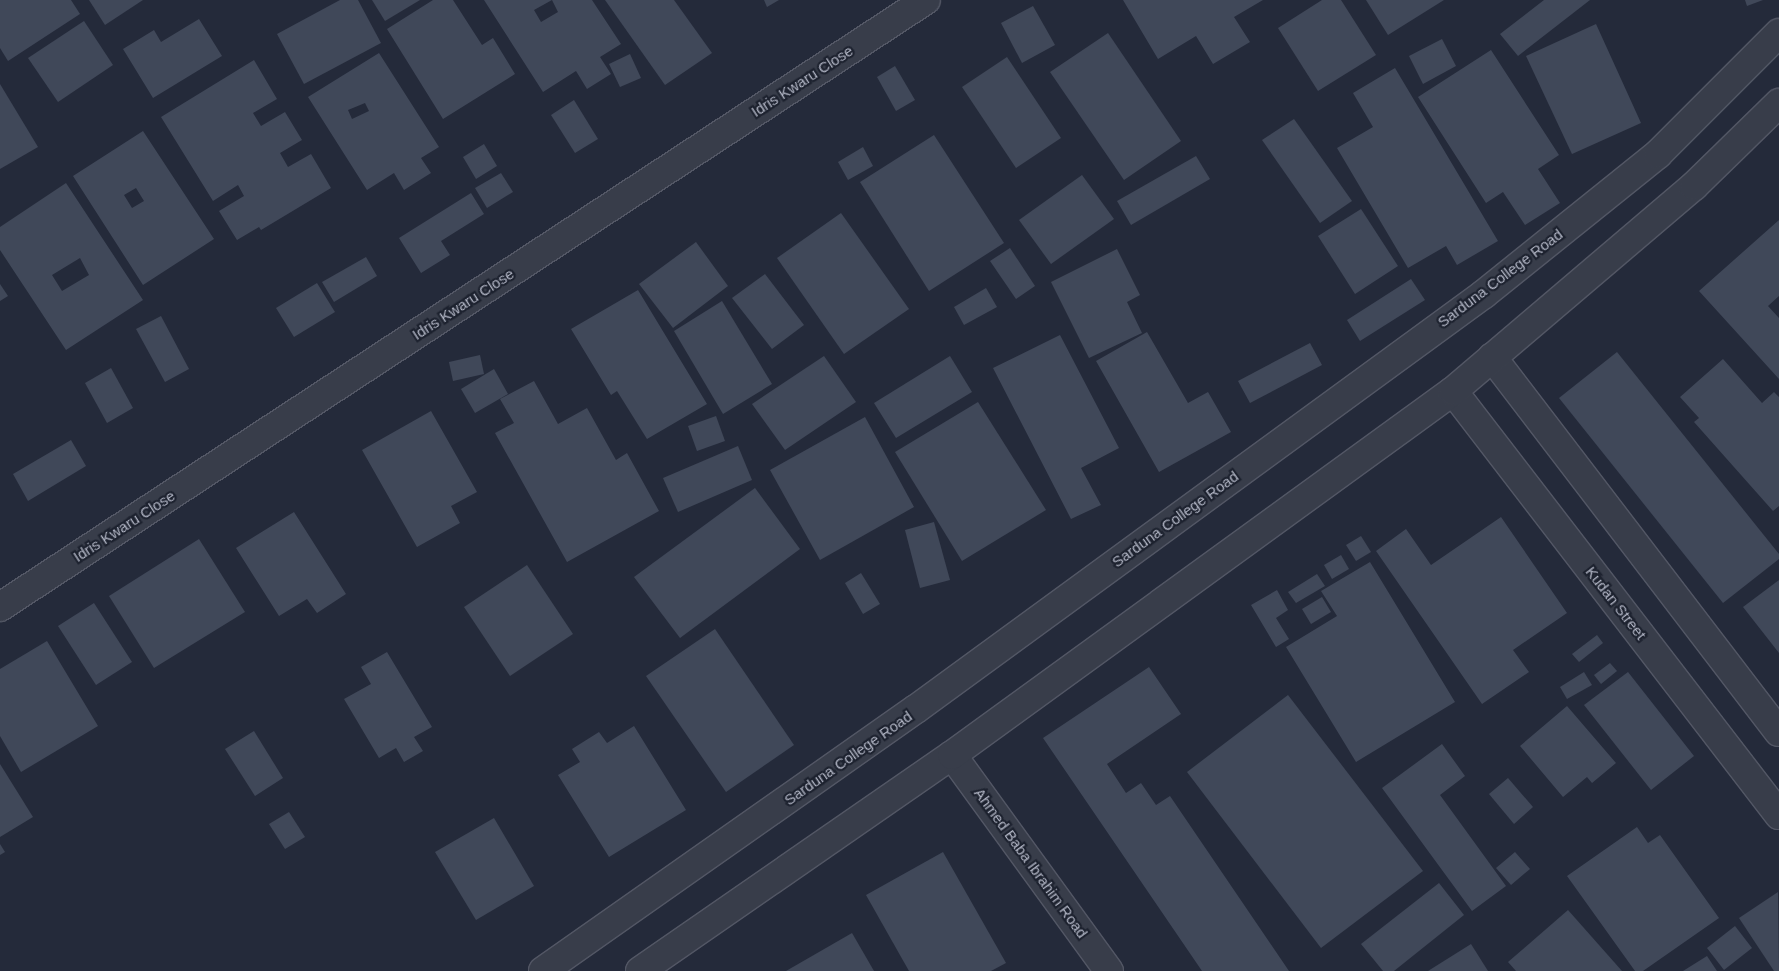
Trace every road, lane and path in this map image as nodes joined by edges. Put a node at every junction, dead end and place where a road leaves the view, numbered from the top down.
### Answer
1 (926, 0) edge
2 (1779, 33) edge
3 (1779, 104) edge
4 (1492, 358) junction
5 (1453, 391) junction
6 (0, 607) edge
7 (1779, 732) edge
8 (952, 755) junction
9 (1779, 815) edge
10 (544, 971) edge
11 (640, 971) edge
12 (1109, 971) edge

1 - 6 street, Idris Kwaru Close
2 - 10 street, Sarduna College Road
3 - 4 street
4 - 5 street
4 - 7 street
5 - 8 street
5 - 9 street, Kudan Street
8 - 11 street
8 - 12 street, Ahmed Baba Ibrahim Road

